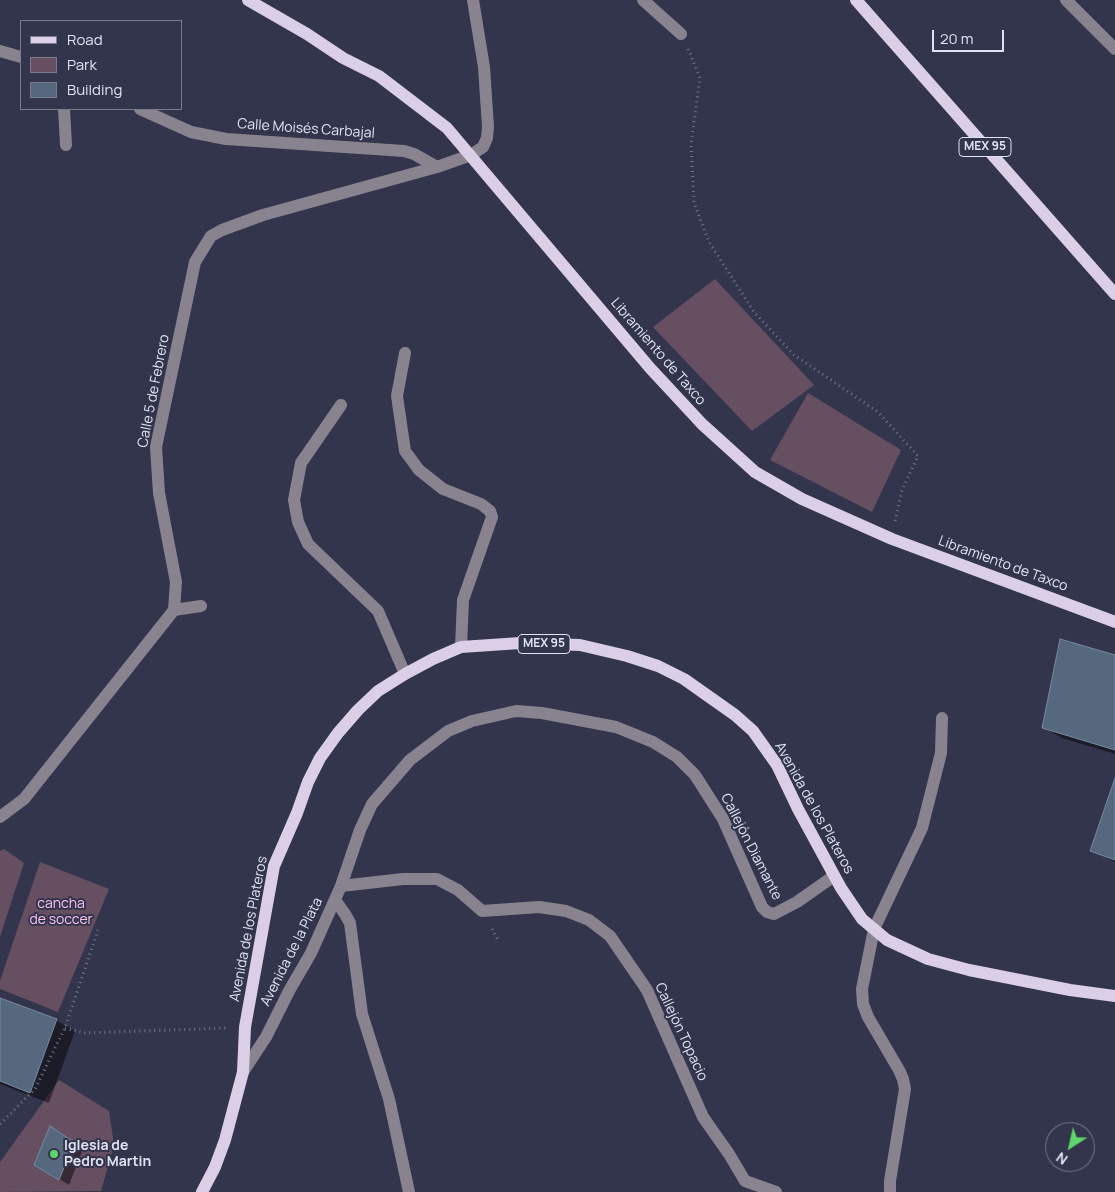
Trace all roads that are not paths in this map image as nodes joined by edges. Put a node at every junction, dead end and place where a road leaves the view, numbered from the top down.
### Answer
1 (248, 0) edge
2 (473, 0) edge
3 (643, 0) edge
4 (856, 0) edge
5 (1066, 0) edge
6 (681, 34) road end
7 (1115, 49) edge
8 (0, 51) edge
9 (20, 57) edge
10 (64, 110) edge
11 (142, 110) edge
12 (66, 145) dead end
13 (470, 155) junction
14 (437, 167) junction
15 (1115, 294) edge
16 (405, 353) dead end
17 (342, 405) dead end
18 (201, 606) dead end
19 (174, 610) junction
20 (1115, 622) edge
21 (461, 647) junction
22 (404, 674) junction
23 (942, 718) dead end
24 (0, 817) edge
25 (834, 876) junction
26 (341, 886) junction
27 (335, 900) junction
28 (874, 929) junction
29 (1115, 996) edge
30 (243, 1072) junction
31 (746, 1186) edge
32 (202, 1192) edge
33 (409, 1192) edge
34 (776, 1192) edge
35 (890, 1192) edge

1 - 13 main road, Libramiento de Taxco
2 - 13 street
3 - 6 street
4 - 15 main road, MEX 95
5 - 7 street
8 - 9 street
10 - 12 street
11 - 14 street, Calle Moisés Carbajal
13 - 14 street
13 - 20 main road, Libramiento de Taxco
14 - 19 street, Calle 5 de Febrero
16 - 21 street
17 - 22 street
18 - 19 street
19 - 24 street
21 - 22 main road, Avenida de los Plateros / MEX 95
21 - 25 main road, Avenida de los Plateros / MEX 95
22 - 30 main road, Avenida de los Plateros / MEX 95
23 - 28 street
25 - 26 street, Callejón Diamante
25 - 28 main road, Avenida de los Plateros / MEX 95
26 - 27 street, Callejón Diamante
26 - 31 street, Callejón Topacio
27 - 30 street, Avenida de la Plata
27 - 33 street, Avenida de la Plata
28 - 29 main road, Avenida de los Plateros / MEX 95
28 - 35 street
30 - 32 main road, Avenida de los Plateros / MEX 95
31 - 34 street, Callejón Topacio

